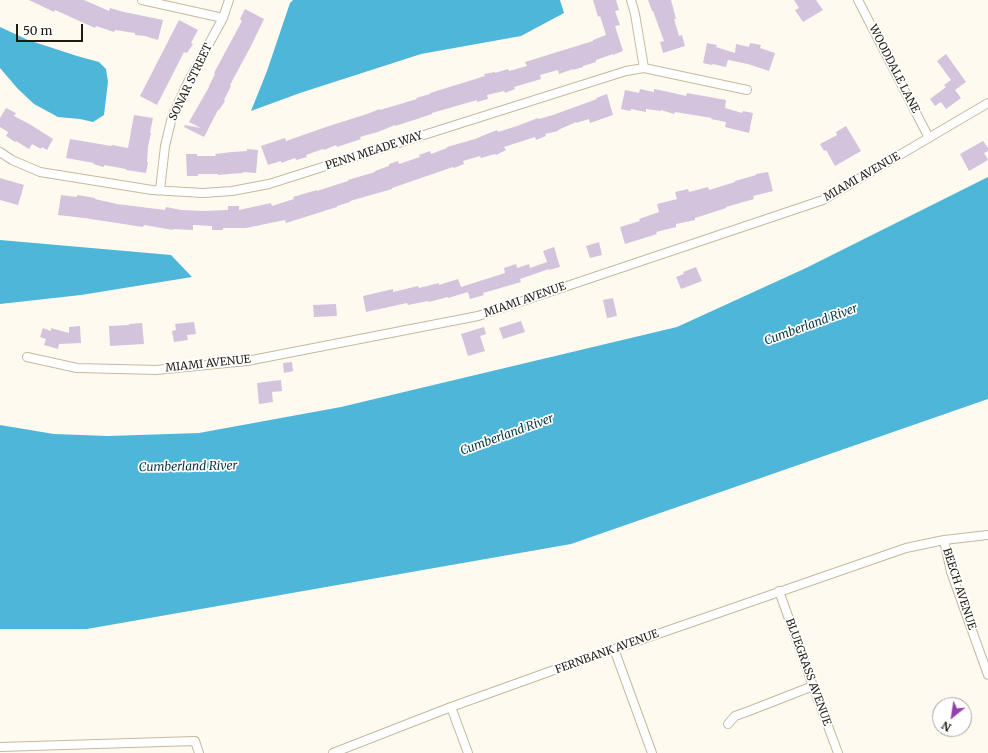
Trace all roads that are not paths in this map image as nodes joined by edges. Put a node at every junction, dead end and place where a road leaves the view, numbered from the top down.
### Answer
1 (142, 0) edge
2 (229, 0) edge
3 (632, 0) edge
4 (858, 0) edge
5 (223, 18) junction
6 (644, 68) junction
7 (747, 90) dead end
8 (988, 103) edge
9 (929, 138) junction
10 (0, 152) edge
11 (160, 190) junction
12 (27, 357) dead end
13 (988, 535) edge
14 (944, 540) junction
15 (882, 556) joint
16 (779, 591) junction
17 (614, 649) junction
18 (988, 675) edge
19 (812, 686) junction
20 (451, 707) junction
21 (728, 724) dead end
22 (0, 747) edge
23 (199, 753) edge
24 (333, 753) edge
25 (468, 753) edge
26 (652, 753) edge
27 (838, 753) edge

1 - 5 street
2 - 5 street, SONAR STREET
3 - 6 street
4 - 9 street, WOODDALE LANE
5 - 11 street, SONAR STREET
6 - 7 street, PENN MEADE WAY
6 - 11 street, PENN MEADE WAY
8 - 9 street, MIAMI AVENUE
9 - 12 street, MIAMI AVENUE
10 - 11 street, PENN MEADE WAY
13 - 14 street
14 - 15 street, BEECH AVENUE
14 - 18 street, BEECH AVENUE
15 - 16 street, FERNBANK AVENUE
16 - 17 street, FERNBANK AVENUE
16 - 19 street, BLUEGRASS AVENUE
17 - 20 street, FERNBANK AVENUE
17 - 26 street
19 - 21 street
19 - 27 street, BLUEGRASS AVENUE
20 - 24 street, FERNBANK AVENUE
20 - 25 street
22 - 23 street

